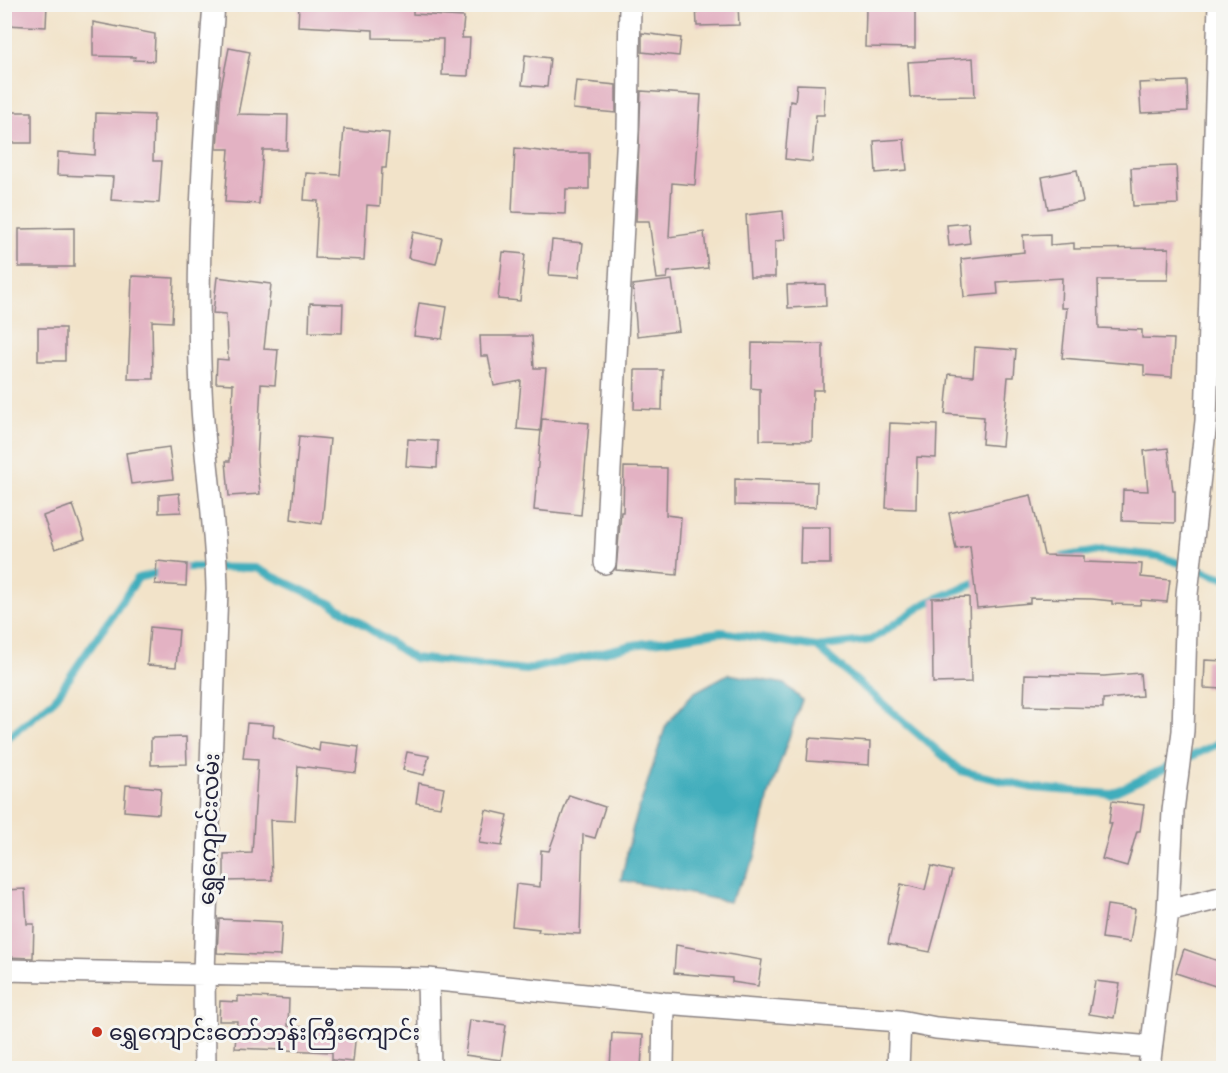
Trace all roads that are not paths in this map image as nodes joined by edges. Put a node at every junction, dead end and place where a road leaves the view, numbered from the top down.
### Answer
1 (214, 4) edge
2 (630, 4) edge
3 (1219, 4) edge
4 (1215, 418) edge
5 (604, 563) dead end
6 (1224, 897) edge
7 (1168, 911) junction
8 (4, 970) edge
9 (204, 973) junction
10 (428, 979) junction
11 (664, 1003) junction
12 (900, 1021) junction
13 (1150, 1047) junction
14 (205, 1068) edge
15 (430, 1068) edge
16 (663, 1068) edge
17 (898, 1068) edge
18 (1149, 1068) edge

1 - 9 street, ရွှေကျောင်းလမ်း
2 - 5 street
3 - 4 street
4 - 7 street
6 - 7 street
7 - 13 street
8 - 9 street
9 - 10 street
9 - 14 street, ရွှေကျောင်းလမ်း
10 - 11 street
10 - 15 street
11 - 12 street
11 - 16 street
12 - 13 street
12 - 17 street
13 - 18 street

